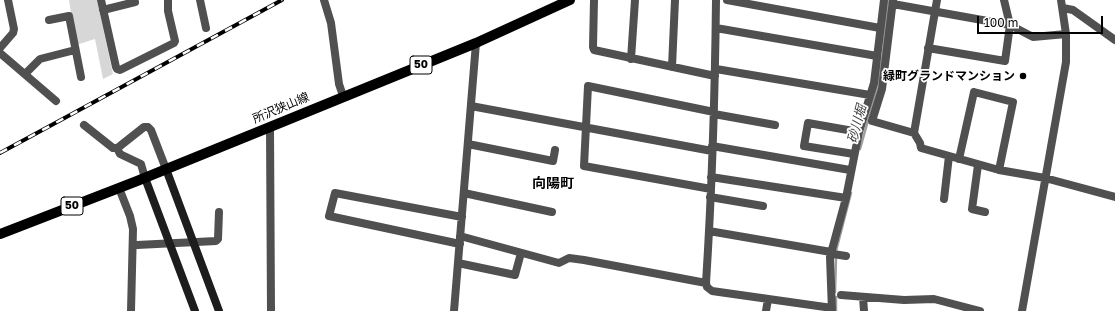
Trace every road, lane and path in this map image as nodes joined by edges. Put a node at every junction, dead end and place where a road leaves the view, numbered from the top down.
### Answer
1 (8, 0) edge
2 (101, 0) edge
3 (168, 0) edge
4 (200, 0) edge
5 (324, 0) edge
6 (570, 0) edge
7 (594, 0) edge
8 (635, 0) edge
9 (675, 0) edge
10 (716, 0) edge
11 (727, 0) edge
12 (884, 0) edge
13 (937, 0) edge
14 (1004, 0) edge
15 (135, 2) dead end
16 (893, 2) edge
17 (556, 3) edge
18 (1062, 4) edge
19 (103, 10) junction
20 (935, 12) junction
21 (49, 20) dead end
22 (1010, 25) junction
23 (206, 28) dead end
24 (716, 28) junction
25 (880, 28) junction
26 (1066, 34) junction
27 (1114, 36) edge
28 (476, 43) junction
29 (0, 48) edge
30 (928, 48) junction
31 (75, 50) junction
32 (0, 53) edge
33 (877, 56) junction
34 (631, 59) junction
35 (672, 67) junction
36 (715, 73) junction
37 (25, 74) junction
38 (81, 76) dead end
39 (870, 95) junction
40 (343, 96) junction
41 (56, 101) dead end
42 (471, 106) junction
43 (866, 108) junction
44 (875, 110) junction
45 (714, 113) junction
46 (84, 125) dead end
47 (775, 125) dead end
48 (270, 127) junction
49 (585, 128) junction
50 (859, 132) junction
51 (914, 133) junction
52 (468, 144) junction
53 (117, 148) junction
54 (712, 149) junction
55 (555, 150) dead end
56 (854, 154) junction
57 (949, 156) junction
58 (959, 159) junction
59 (978, 165) junction
60 (166, 169) junction
61 (850, 170) junction
62 (999, 170) junction
63 (711, 177) junction
64 (145, 178) junction
65 (1045, 178) junction
66 (119, 188) junction
67 (464, 193) junction
68 (710, 193) junction
69 (1115, 197) edge
70 (846, 198) junction
71 (944, 199) dead end
72 (763, 206) dead end
73 (219, 212) dead end
74 (552, 212) dead end
75 (985, 212) dead end
76 (462, 217) junction
77 (709, 231) junction
78 (0, 234) edge
79 (460, 240) junction
80 (193, 242) junction
81 (169, 243) junction
82 (137, 245) dead end
83 (831, 252) junction
84 (521, 253) junction
85 (846, 256) dead end
86 (458, 263) junction
87 (706, 283) junction
88 (841, 295) dead end
89 (863, 297) junction
90 (768, 299) junction
91 (832, 310) edge
92 (131, 311) edge
93 (195, 311) edge
94 (218, 311) edge
95 (271, 311) edge
96 (454, 311) edge
97 (766, 311) edge
98 (864, 311) edge
99 (980, 311) edge
100 (1022, 311) edge

1 - 29 street
2 - 19 street
3 - 19 street
4 - 23 street
5 - 40 street
6 - 17 main road, 所沢狭山線 / 50
7 - 34 street
8 - 34 street
9 - 35 street
10 - 24 street
11 - 25 street
12 - 25 street
13 - 20 street
14 - 22 street
15 - 19 street
16 - 20 street
16 - 44 street
17 - 28 main road, 所沢狭山線 / 50
18 - 26 street
18 - 27 street
20 - 22 street
20 - 30 street
21 - 31 street
22 - 26 street
22 - 30 street
24 - 33 street
24 - 36 street
25 - 33 street
26 - 65 street
28 - 40 main road, 所沢狭山線 / 50
28 - 42 street
30 - 51 street
31 - 37 street
31 - 38 street
32 - 37 street
33 - 39 street
34 - 35 street
35 - 36 street
36 - 39 street
36 - 45 street
37 - 41 street
39 - 43 street
40 - 48 main road, 所沢狭山線 / 50
42 - 49 street
42 - 52 street
43 - 44 street
43 - 50 street
44 - 51 street
45 - 47 street
45 - 49 street
45 - 54 street
46 - 53 street
48 - 60 main road, 所沢狭山線 / 50
48 - 95 street
49 - 54 street
49 - 68 street
50 - 56 street
50 - 56 street
51 - 57 street
52 - 55 street
52 - 67 street
53 - 60 street
53 - 64 street
54 - 61 street
54 - 63 street
56 - 61 street
57 - 58 street
57 - 71 street
58 - 59 street
58 - 62 street
59 - 62 street
59 - 75 street
60 - 64 main road, 所沢狭山線 / 50
60 - 80 street
61 - 70 street
62 - 65 street
63 - 68 street
63 - 70 street
64 - 66 main road, 所沢狭山線 / 50
64 - 81 street
65 - 69 street
65 - 100 street
66 - 78 main road, 所沢狭山線 / 50
66 - 92 street
67 - 74 street
67 - 76 street
68 - 72 street
68 - 77 street
70 - 83 street
73 - 80 street
76 - 79 street
76 - 79 street
77 - 83 street
77 - 87 street
79 - 84 street
79 - 86 street
80 - 81 street
80 - 94 street
81 - 82 street
81 - 93 street
83 - 85 street
83 - 91 street
84 - 86 street
84 - 87 street
86 - 96 street
87 - 90 street
88 - 89 street
89 - 98 street
89 - 99 street
90 - 91 street
90 - 97 street

